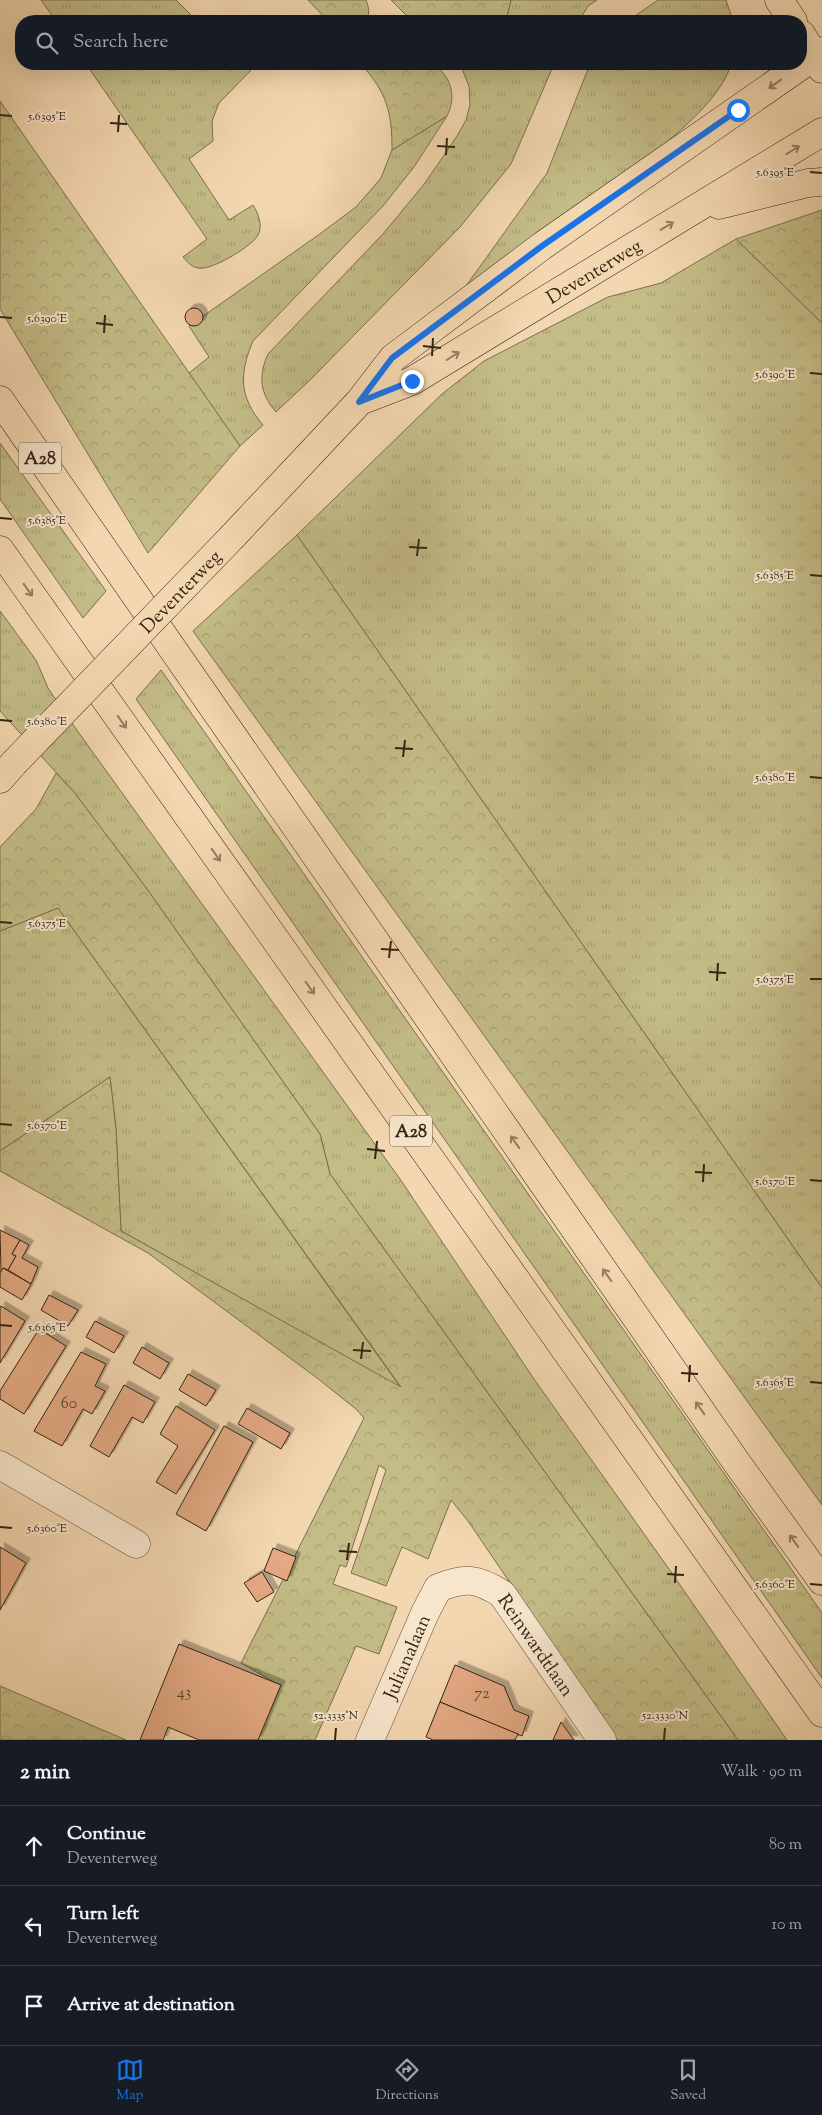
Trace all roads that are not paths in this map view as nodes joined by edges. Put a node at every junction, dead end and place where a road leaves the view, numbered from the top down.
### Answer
1 (779, 0) edge
2 (789, 15) edge
3 (791, 70) edge
4 (822, 132) edge
5 (822, 182) edge
6 (691, 212) junction
7 (0, 400) edge
8 (359, 402) junction
9 (0, 550) edge
10 (7, 771) edge
11 (0, 1465) edge
12 (136, 1544) dead end
13 (822, 1581) edge
14 (453, 1582) joint
15 (822, 1713) edge
16 (370, 1740) edge
17 (602, 1740) edge

1 - 2 main road
3 -> 8 main road, Deventerweg
6 -> 4 main road, Deventerweg
5 - 6 main road
8 -> 6 main road, Deventerweg
13 -> 7 main road, A28
8 - 10 main road, Deventerweg, bridge
9 -> 15 main road, A28
11 - 12 street
14 - 16 street, Julianalaan
14 - 17 street, Reinwardtlaan

